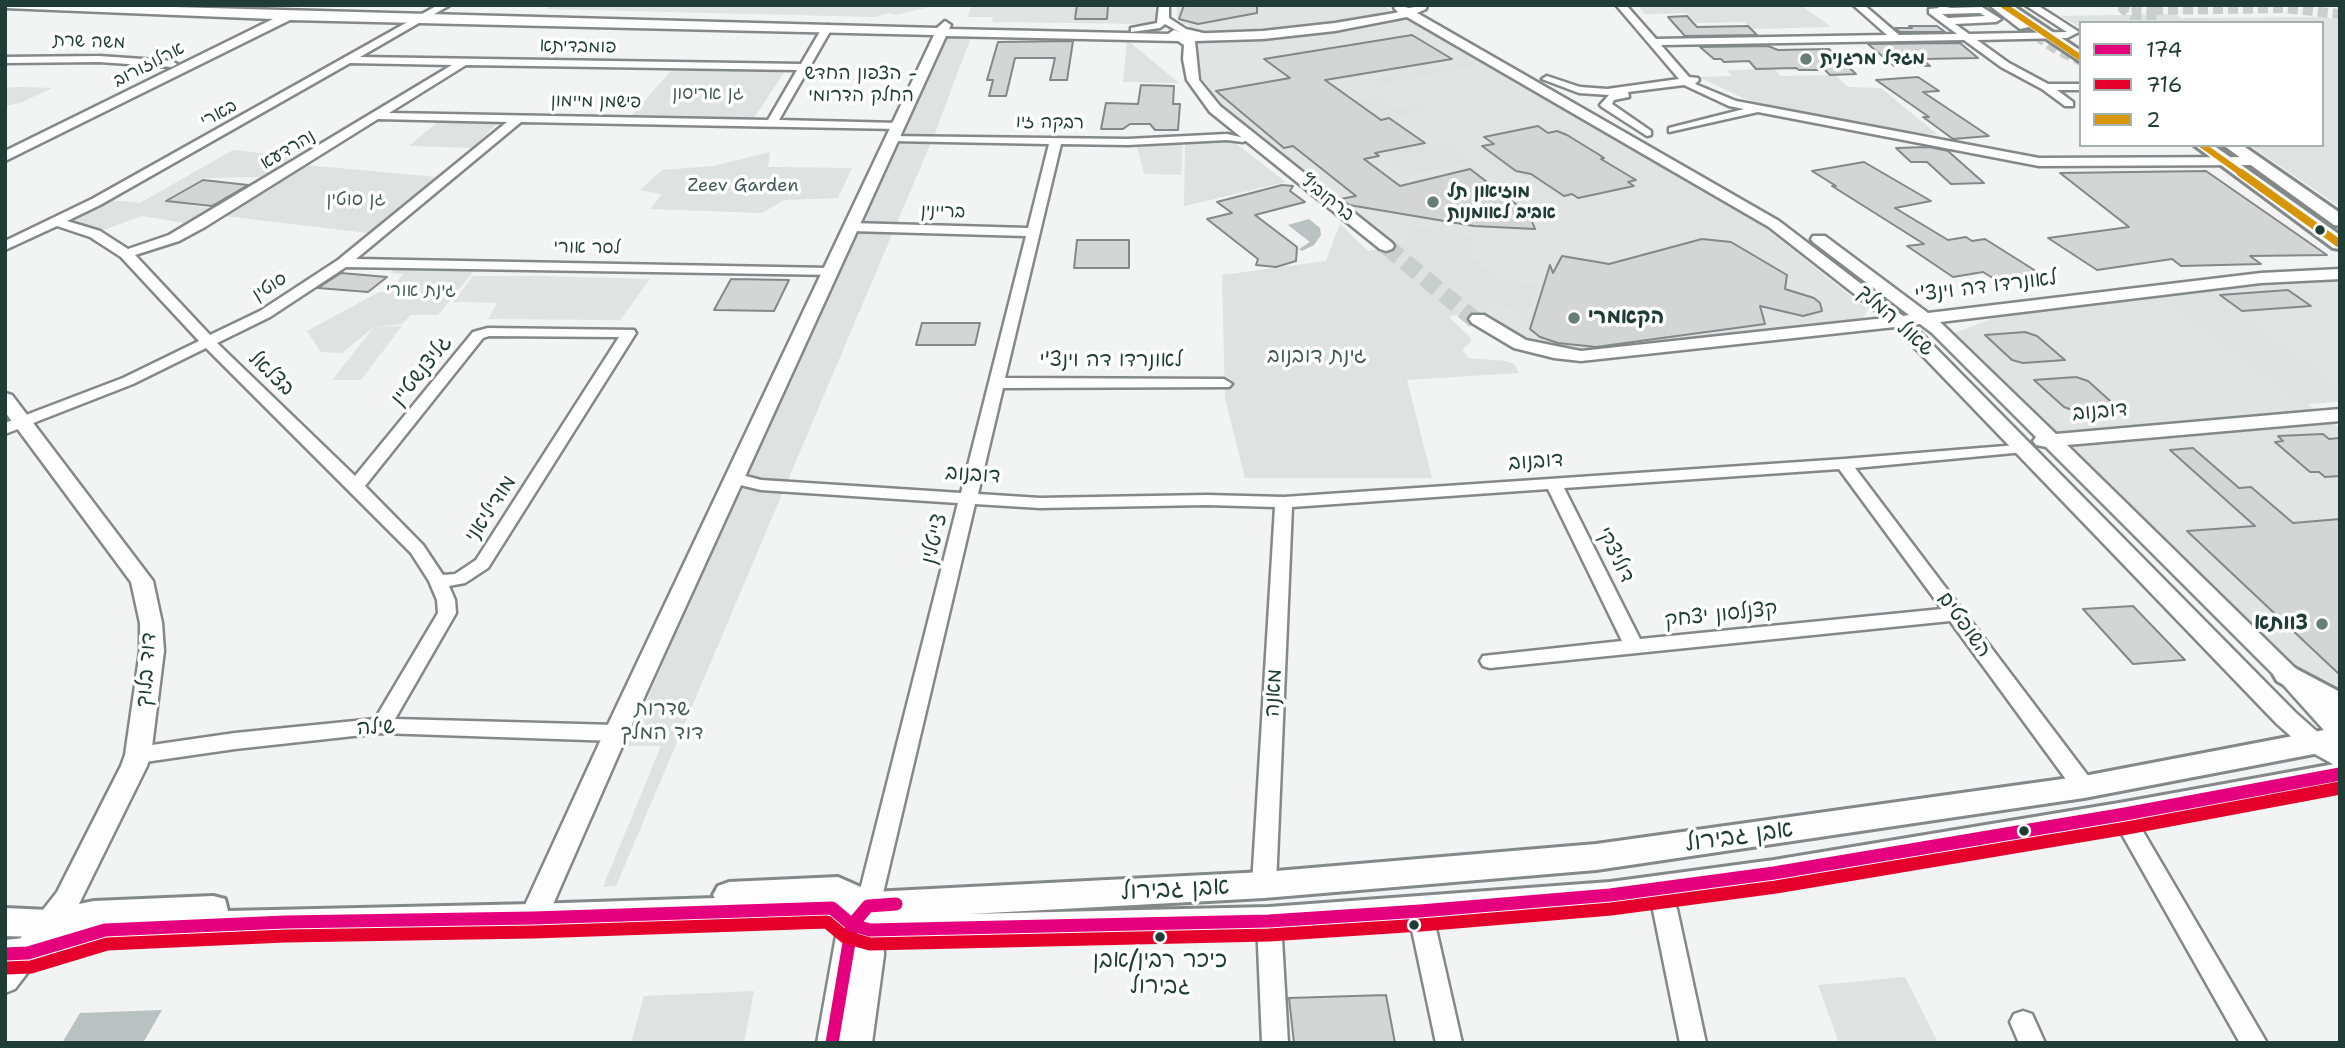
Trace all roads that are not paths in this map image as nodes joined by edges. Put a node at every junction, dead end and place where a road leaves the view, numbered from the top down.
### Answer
1 (5, 5) edge
2 (181, 5) edge
3 (445, 5) edge
4 (1164, 5) edge
5 (1621, 5) edge
6 (1858, 5) edge
7 (2023, 5) edge
8 (2030, 5) edge
9 (1372, 7) dead end
10 (1408, 7) edge
11 (1999, 7) edge
12 (155, 8) edge
13 (295, 9) edge
14 (1945, 12) edge
15 (271, 15) junction
16 (426, 16) junction
17 (1346, 16) junction
18 (1164, 19) junction
19 (2024, 27) tunnel mouth
20 (827, 28) junction
21 (944, 28) junction
22 (1135, 30) junction
23 (1188, 34) junction
24 (1220, 34) junction
25 (2048, 35) junction
26 (1966, 37) junction
27 (2074, 37) edge
28 (1898, 38) junction
29 (1655, 42) junction
30 (2079, 57) edge
31 (5, 60) edge
32 (351, 60) junction
33 (462, 63) junction
34 (172, 64) junction
35 (805, 67) junction
36 (1193, 79) junction
37 (1547, 79) junction
38 (1685, 84) junction
39 (2046, 87) junction
40 (2079, 87) edge
41 (2070, 104) dead end
42 (1756, 108) junction
43 (378, 116) junction
44 (519, 118) junction
45 (772, 123) junction
46 (1673, 130) dead end
47 (895, 132) junction
48 (1236, 134) junction
49 (1647, 134) junction
50 (1207, 138) junction
51 (1056, 141) junction
52 (5, 146) edge
53 (2208, 147) edge
54 (2228, 153) edge
55 (5, 157) edge
56 (57, 222) junction
57 (2340, 222) edge
58 (851, 227) junction
59 (1034, 232) junction
60 (2340, 244) edge
61 (5, 246) edge
62 (1386, 246) tunnel mouth
63 (126, 254) junction
64 (1826, 262) junction
65 (343, 263) junction
66 (830, 272) junction
67 (2340, 274) edge
68 (1477, 320) tunnel mouth
69 (1898, 320) junction
70 (1931, 323) junction
71 (1837, 327) junction
72 (629, 334) joint
73 (1916, 338) junction
74 (209, 343) junction
75 (1554, 358) junction
76 (998, 383) junction
77 (1224, 384) dead end
78 (5, 399) edge
79 (2340, 403) edge
80 (2340, 415) edge
81 (2318, 417) junction
82 (2033, 420) junction
83 (2340, 422) edge
84 (14, 426) edge
85 (2051, 439) junction
86 (2024, 447) junction
87 (1844, 464) junction
88 (734, 478) junction
89 (1553, 483) junction
90 (356, 486) junction
91 (969, 497) junction
92 (1284, 502) junction
93 (438, 581) junction
94 (1956, 614) junction
95 (1634, 647) junction
96 (1490, 662) dead end
97 (2287, 674) junction
98 (2340, 705) edge
99 (381, 726) junction
100 (616, 733) junction
101 (2331, 737) edge
102 (138, 755) junction
103 (2340, 759) edge
104 (2340, 774) edge
105 (2084, 787) junction
106 (2125, 814) junction
107 (1264, 885) junction
108 (1654, 889) junction
109 (1420, 911) junction
110 (535, 912) junction
111 (863, 920) junction
112 (1269, 921) junction
113 (50, 924) junction
114 (10, 953) edge
115 (832, 1043) edge
116 (858, 1043) edge
117 (1275, 1043) edge
118 (1449, 1043) edge
119 (1693, 1043) edge
120 (2254, 1043) edge

1 - 12 street
2 - 13 street
3 - 16 street, בארי
4 - 18 street
5 - 29 street
6 - 28 street
7 - 27 main road
8 - 27 street
9 - 17 street
10 - 17 street
10 - 24 street
10 - 37 street, שאול המלך
10 - 64 street, שאול המלך
11 - 19 street
11 - 25 main road
12 - 15 street
13 - 15 street
13 - 16 street
13 - 55 street, ארלוזורוב
14 - 26 street
15 - 34 street, ארלוזורוב
16 - 20 street
16 - 21 street
16 - 32 street, בארי
17 - 24 street
18 - 22 street
18 - 23 street
20 - 21 street
20 - 35 street
21 - 22 street
21 - 23 street
21 - 47 street
22 - 23 street
23 - 24 street
23 - 36 street
23 - 48 street, ברקוביץ
24 - 36 street
25 - 26 street
25 - 27 street
25 - 30 main road
26 - 28 street
26 - 39 street
28 - 29 street
29 - 38 street
31 - 34 street, משה שרת
32 - 33 street, פומבדיתא
32 - 56 street, בארי
33 - 35 street, פומבדיתא
33 - 43 street, נהרדעא
34 - 52 street, ארלוזורוב
35 - 45 street
36 - 48 street, ברקוביץ
37 - 38 street
37 - 49 street, שאול המלך
38 - 42 street
38 - 49 street
39 - 40 street
39 - 41 street
42 - 46 street
42 - 54 street
43 - 44 street, פישמן מיימון
43 - 63 street, נהרדעא
44 - 45 street, פישמן מיימון
44 - 65 street, סוטין
45 - 47 street, פישמן מיימון
47 - 51 street, רבקה זיו
47 - 58 street
48 - 50 street, רבקה זיו
48 - 50 street, רבקה זיו
48 - 62 street, ברקוביץ
49 - 70 street, שאול המלך
50 - 51 street, רבקה זיו
51 - 59 street, צייטלין
53 - 54 main road
54 - 57 main road
54 - 60 main road
56 - 61 street, בארי
56 - 63 street, בצלאל
58 - 59 street, בריינין
58 - 66 street
59 - 76 street, צייטלין
63 - 74 street, בצלאל
64 - 69 street, שאול המלך
64 - 71 street
65 - 66 street, לסר אורי
65 - 74 street, סוטין
66 - 88 street
67 - 70 street, לאונרדו דה וינצ'י
68 - 75 street
69 - 70 street
69 - 71 street, לאונרדו דה וינצ'י
69 - 73 street, שאול המלך
70 - 82 street, שאול המלך
71 - 75 street, לאונרדו דה וינצ'י
72 - 90 street, גליצנשטיין
72 - 93 street, מודיליאני
73 - 75 street, לאונרדו דה וינצ'י
73 - 86 street, שאול המלך
74 - 84 street, סוטין
74 - 90 street, בצלאל
76 - 77 street, לאונרדו דה וינצ'י
76 - 91 street, צייטלין
78 - 84 street, דוד בלוך
79 - 82 street, דובנוב
80 - 81 street, דובנוב
81 - 83 street
81 - 85 street, דובנוב
82 - 85 street, שאול המלך
84 - 102 street, דוד בלוך
85 - 86 street, דובנוב
85 - 97 street, שאול המלך
86 - 87 street, דובנוב
86 - 101 street, שאול המלך
87 - 89 street, דובנוב
87 - 94 street, השופטים
88 - 91 street, דובנוב
88 - 100 street
89 - 92 street, דובנוב
89 - 95 street, דוליצקי
90 - 93 street, בצלאל
91 - 92 street, דובנוב
91 - 111 street, צייטלין
92 - 107 street, מאנה
93 - 99 street
94 - 95 street, קצנלסון יצחק
94 - 105 street, השופטים
95 - 96 street, קצנלסון יצחק
97 - 98 main road
97 - 101 street, שאול המלך
99 - 100 street, שילה
99 - 102 street, שילה
100 - 110 street
101 - 103 street
101 - 105 main road, אבן גבירול
102 - 113 street, דוד בלוך
104 - 106 main road, אבן גבירול
105 - 107 main road, אבן גבירול
106 - 108 main road, אבן גבירול
106 - 120 street
107 - 111 main road, אבן גבירול
108 - 109 main road, אבן גבירול
108 - 119 street
109 - 112 main road, אבן גבירול
109 - 118 street
110 - 111 main road
110 - 113 main road
110 - 114 main road
111 - 112 main road, אבן גבירול
111 - 115 street
111 - 116 street
112 - 117 street
113 - 114 main road

